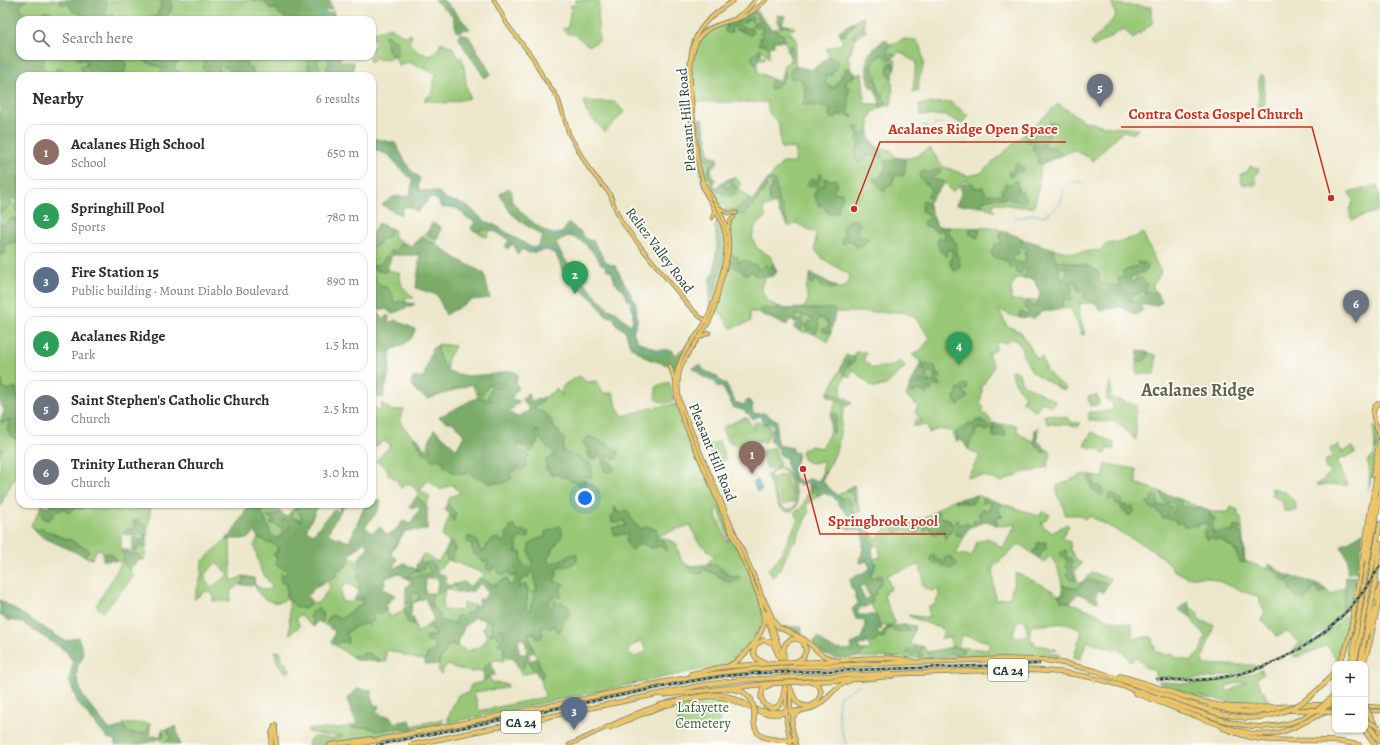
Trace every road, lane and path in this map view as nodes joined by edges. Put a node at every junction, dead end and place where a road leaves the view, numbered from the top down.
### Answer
1 (494, 0) edge
2 (734, 0) edge
3 (755, 0) edge
4 (766, 0) edge
5 (724, 23) junction
6 (715, 205) junction
7 (737, 213) dead end
8 (734, 217) dead end
9 (712, 218) dead end
10 (728, 231) junction
11 (700, 317) junction
12 (708, 321) junction
13 (702, 330) junction
14 (670, 366) dead end
15 (675, 382) junction
16 (1379, 403) edge
17 (1368, 406) dead end
18 (1374, 420) junction
19 (1380, 429) edge
20 (1380, 433) edge
21 (1380, 439) edge
22 (1380, 454) edge
23 (1380, 470) edge
24 (1373, 490) junction
25 (1380, 496) edge
26 (1380, 524) edge
27 (1380, 543) edge
28 (1365, 575) junction
29 (1380, 586) edge
30 (1380, 596) edge
31 (761, 599) junction
32 (1364, 640) junction
33 (847, 660) junction
34 (783, 661) junction
35 (1340, 661) edge
36 (1352, 661) edge
37 (1353, 661) edge
38 (1361, 661) edge
39 (1362, 661) edge
40 (918, 662) junction
41 (794, 664) junction
42 (774, 665) junction
43 (722, 667) junction
44 (904, 674) junction
45 (1332, 674) edge
46 (1107, 675) junction
47 (685, 677) junction
48 (863, 679) junction
49 (797, 680) junction
50 (1110, 682) junction
51 (1129, 682) junction
52 (778, 683) junction
53 (787, 685) junction
54 (705, 690) junction
55 (658, 694) junction
56 (1332, 697) edge
57 (786, 699) junction
58 (1332, 702) edge
59 (1332, 705) edge
60 (1368, 706) edge
61 (1380, 707) edge
62 (802, 710) junction
63 (1380, 710) edge
64 (1332, 711) edge
65 (1368, 711) edge
66 (771, 712) junction
67 (786, 712) junction
68 (791, 712) junction
69 (1332, 712) edge
70 (1368, 712) edge
71 (1301, 719) junction
72 (1211, 721) junction
73 (792, 723) junction
74 (1368, 723) edge
75 (1368, 725) edge
76 (605, 728) junction
77 (1380, 730) edge
78 (1366, 733) edge
79 (403, 735) junction
80 (1380, 741) edge
81 (792, 742) edge
82 (425, 743) junction
83 (271, 745) edge
84 (276, 745) edge
85 (330, 745) edge
86 (354, 745) edge
87 (411, 745) edge
88 (418, 745) edge
89 (569, 745) edge
90 (796, 745) edge
91 (1359, 745) edge
92 (1375, 745) edge

1 - 11 main road, Reliez Valley Road
2 - 6 main road, Pleasant Hill Road
3 - 5 main road
4 - 5 main road, Pleasant Hill Road
5 - 6 main road, Pleasant Hill Road
6 - 7 main road
6 - 9 main road
6 - 10 main road, Pleasant Hill Road
6 - 12 main road, Pleasant Hill Road
8 - 10 main road
10 - 12 main road, Pleasant Hill Road
11 - 12 main road, Reliez Valley Road
11 - 13 main road
12 - 13 main road, Pleasant Hill Road
13 - 15 main road, Pleasant Hill Road
13 - 31 main road, Pleasant Hill Road
14 - 15 main road
15 - 31 main road, Pleasant Hill Road
16 - 17 highway
16 - 18 highway
18 - 19 highway
18 - 20 highway
21 - 24 highway
22 - 24 highway
23 - 28 highway
24 - 35 highway
25 - 28 highway
26 - 37 highway
27 - 32 highway
28 - 36 highway
29 - 32 highway
30 - 39 highway
31 - 33 highway
31 - 34 main road, Pleasant Hill Road
31 - 43 highway
32 - 38 highway
33 - 40 highway
33 - 41 highway
34 - 41 highway
34 - 42 highway
34 - 53 main road, Pleasant Hill Road
40 - 41 highway, CA 24
40 - 46 highway, CA 24
41 - 42 highway, bridge
42 - 43 highway
42 - 47 highway, CA 24
43 - 47 highway
44 - 48 highway
44 - 49 highway, CA 24
44 - 50 highway, CA 24
45 - 51 highway, CA 24, bridge
46 - 51 highway, CA 24
46 - 59 highway
47 - 79 highway, CA 24
48 - 49 highway
48 - 62 highway
49 - 52 highway, bridge
49 - 53 highway
49 - 55 highway, CA 24, bridge
50 - 71 highway
50 - 72 highway, CA 24
51 - 64 highway, bridge
52 - 53 highway
52 - 54 highway
53 - 57 main road, Pleasant Hill Road
53 - 68 main road, Pleasant Hill Road
54 - 55 highway
54 - 81 highway, bridge
55 - 82 highway, CA 24
56 - 71 highway, bridge
57 - 66 main road
57 - 67 main road, Pleasant Hill Road
58 - 71 highway, bridge
60 - 61 main road
62 - 68 highway
62 - 73 highway
63 - 65 main road
66 - 67 main road
66 - 76 main road
67 - 68 main road
67 - 76 main road
67 - 81 main road, Pleasant Hill Road
68 - 73 main road, Pleasant Hill Road
69 - 72 highway
70 - 77 highway, bridge
72 - 91 highway
73 - 81 main road, Pleasant Hill Road
74 - 77 highway, bridge
75 - 80 highway
76 - 89 main road
78 - 92 highway
79 - 85 highway
79 - 86 highway, CA 24
81 - 90 main road, Pleasant Hill Road
82 - 87 highway, CA 24
82 - 88 highway
83 - 84 highway

